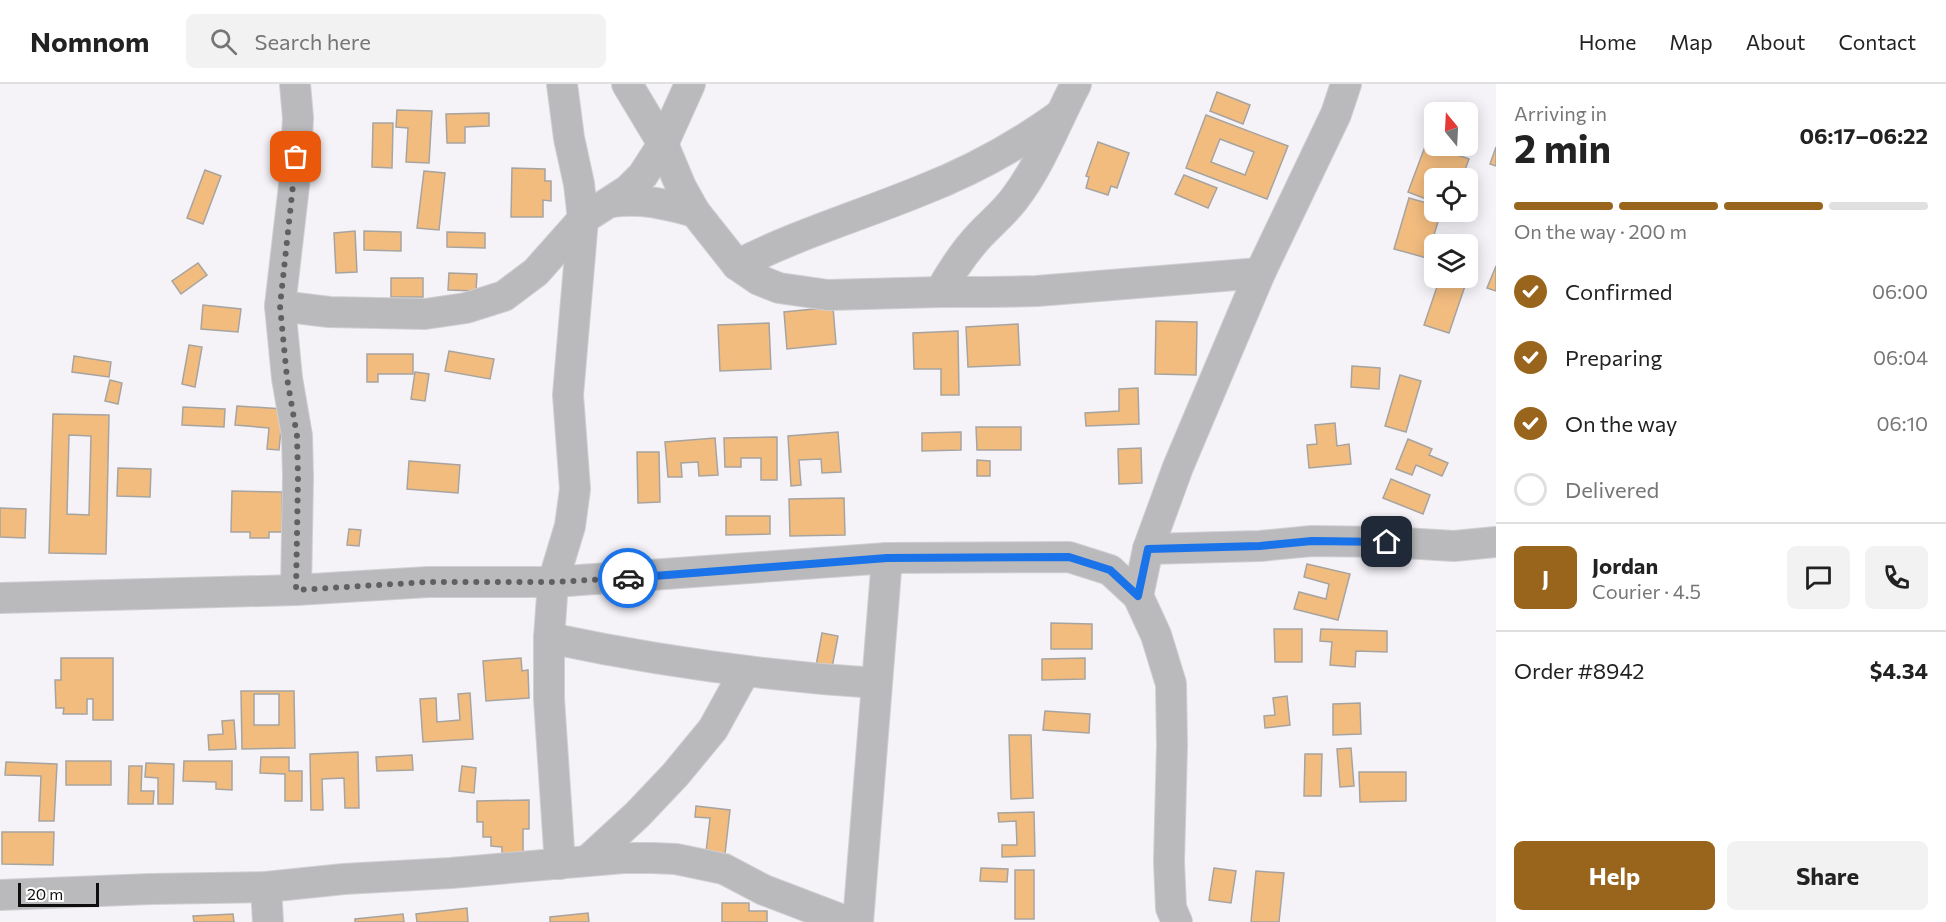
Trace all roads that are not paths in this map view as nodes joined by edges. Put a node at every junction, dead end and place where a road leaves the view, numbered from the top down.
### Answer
1 (295, 84) edge
2 (562, 84) edge
3 (627, 84) edge
4 (690, 84) edge
5 (1076, 84) edge
6 (1346, 84) edge
7 (1060, 114) junction
8 (663, 144) junction
9 (611, 202) junction
10 (695, 212) junction
11 (583, 219) junction
12 (737, 265) junction
13 (1260, 273) junction
14 (940, 292) junction
15 (280, 306) junction
16 (1496, 542) edge
17 (1148, 549) junction
18 (887, 558) junction
19 (554, 582) junction
20 (296, 590) junction
21 (1138, 596) junction
22 (0, 598) edge
23 (549, 638) junction
24 (745, 671) junction
25 (876, 683) junction
26 (574, 862) junction
27 (266, 887) junction
28 (0, 895) edge
29 (268, 922) edge
30 (848, 922) edge
31 (858, 922) edge
32 (1177, 922) edge

1 - 15 street
2 - 11 street
3 - 8 street
4 - 8 street
5 - 7 street
6 - 13 street
7 - 12 street
7 - 14 street
8 - 9 street
8 - 10 street
9 - 10 street
9 - 11 street
10 - 12 street
11 - 15 street
11 - 19 street
12 - 14 street
13 - 14 street
13 - 17 street
15 - 20 street
16 - 17 street
17 - 21 street
18 - 19 street
18 - 21 street
18 - 25 street
19 - 20 street
19 - 23 street
20 - 22 street
21 - 32 street
23 - 24 street
23 - 26 street
24 - 25 street
24 - 26 street
25 - 31 street
26 - 27 street
26 - 30 street
27 - 28 street
27 - 29 street

